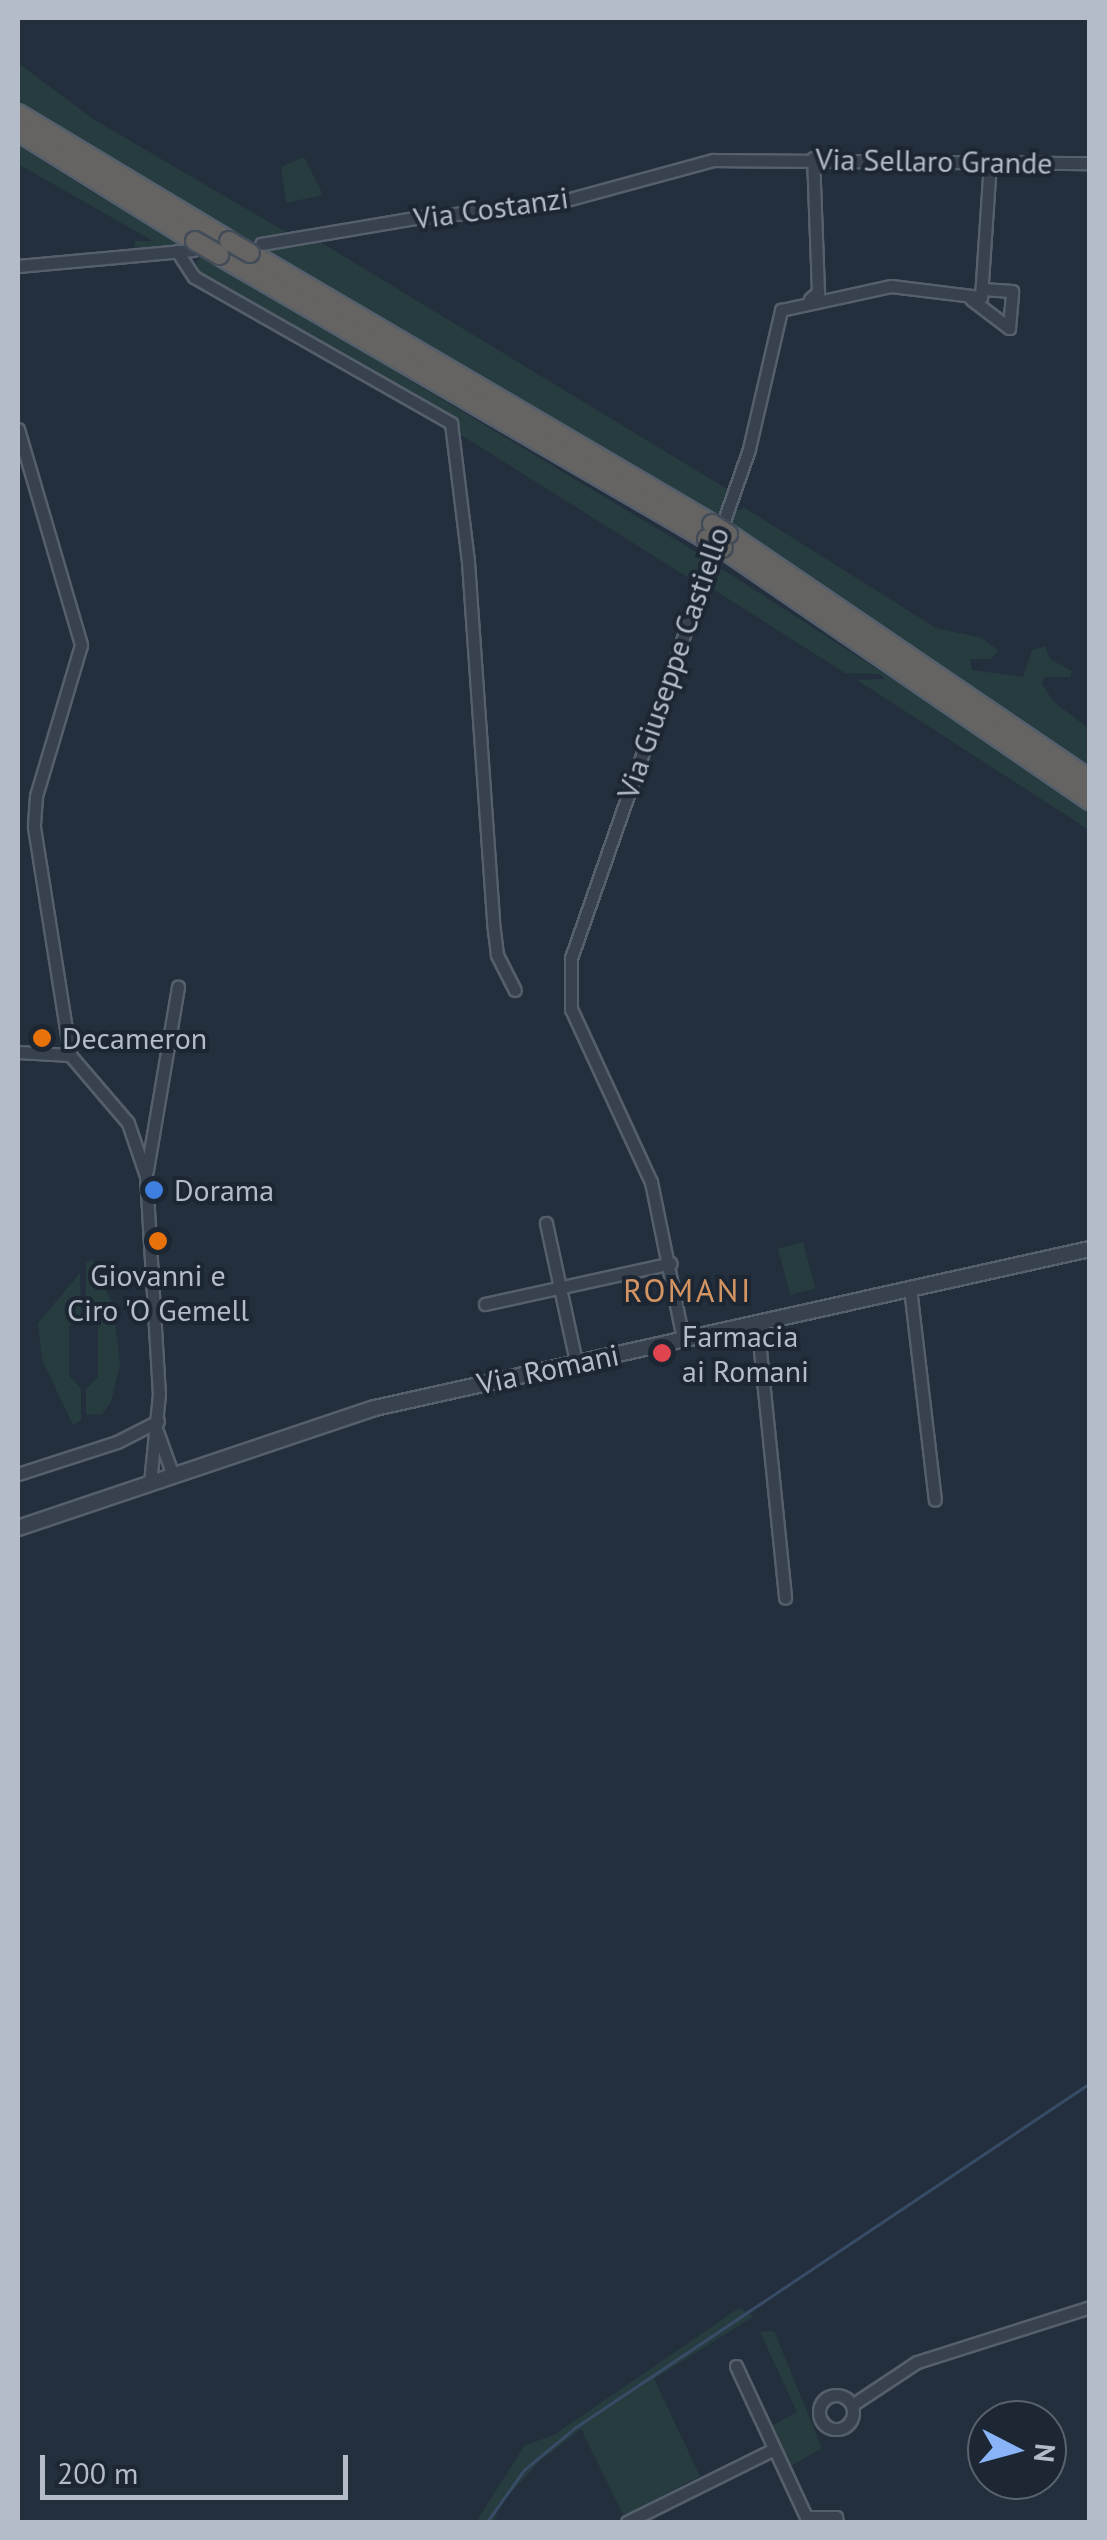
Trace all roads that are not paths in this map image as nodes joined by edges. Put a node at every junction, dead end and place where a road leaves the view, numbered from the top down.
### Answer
1 (18, 114) edge
2 (18, 131) edge
3 (778, 158) joint
4 (813, 158) junction
5 (990, 161) junction
6 (1090, 163) edge
7 (194, 245) junction
8 (224, 248) junction
9 (256, 249) junction
10 (177, 252) junction
11 (18, 266) edge
12 (986, 289) junction
13 (810, 299) junction
14 (971, 299) junction
15 (18, 429) edge
16 (717, 536) junction
17 (1090, 780) edge
18 (1090, 800) edge
19 (178, 987) dead end
20 (515, 990) dead end
21 (18, 1052) edge
22 (70, 1056) junction
23 (146, 1176) junction
24 (546, 1223) dead end
25 (1090, 1249) edge
26 (671, 1263) junction
27 (561, 1288) junction
28 (910, 1288) junction
29 (485, 1304) dead end
30 (758, 1321) junction
31 (684, 1339) junction
32 (576, 1362) junction
33 (158, 1426) junction
34 (117, 1442) junction
35 (149, 1449) junction
36 (172, 1473) junction
37 (18, 1474) edge
38 (150, 1482) junction
39 (934, 1500) dead end
40 (18, 1528) edge
41 (785, 1598) dead end
42 (1090, 2306) edge
43 (736, 2366) dead end
44 (852, 2406) dead end
45 (774, 2449) junction
46 (627, 2522) edge
47 (837, 2522) edge

1 - 8 highway
2 - 7 highway
3 - 4 street, Via Sellaro Grande
3 - 9 street, Via Costanzi
4 - 5 street, Via Sellaro Grande
4 - 13 street
5 - 6 street, Via Sellaro Grande
5 - 12 street
7 - 8 highway, bridge
7 - 10 street
8 - 9 highway, bridge
8 - 16 highway
9 - 16 highway
10 - 11 street
10 - 20 street
12 - 14 street
12 - 14 street
13 - 14 street
13 - 26 street, Via Giuseppe Castiello
15 - 22 street
16 - 17 highway
16 - 18 highway
19 - 23 street
21 - 22 street
22 - 23 street
23 - 33 street
24 - 27 street
25 - 28 street, Via Romani
26 - 27 street
26 - 31 street, Via Giuseppe Castiello
27 - 29 street
27 - 32 street
28 - 30 street, Via Romani
28 - 39 street
30 - 31 street, Via Romani
30 - 41 street
31 - 32 street, Via Romani
32 - 36 street, Via Romani
33 - 34 street
33 - 35 street
33 - 36 street
34 - 35 street
34 - 37 street
35 - 38 street
36 - 38 street, Via Romani
38 - 40 street, Via Romani
42 - 44 street
43 - 45 street
45 - 46 street
45 - 47 street

